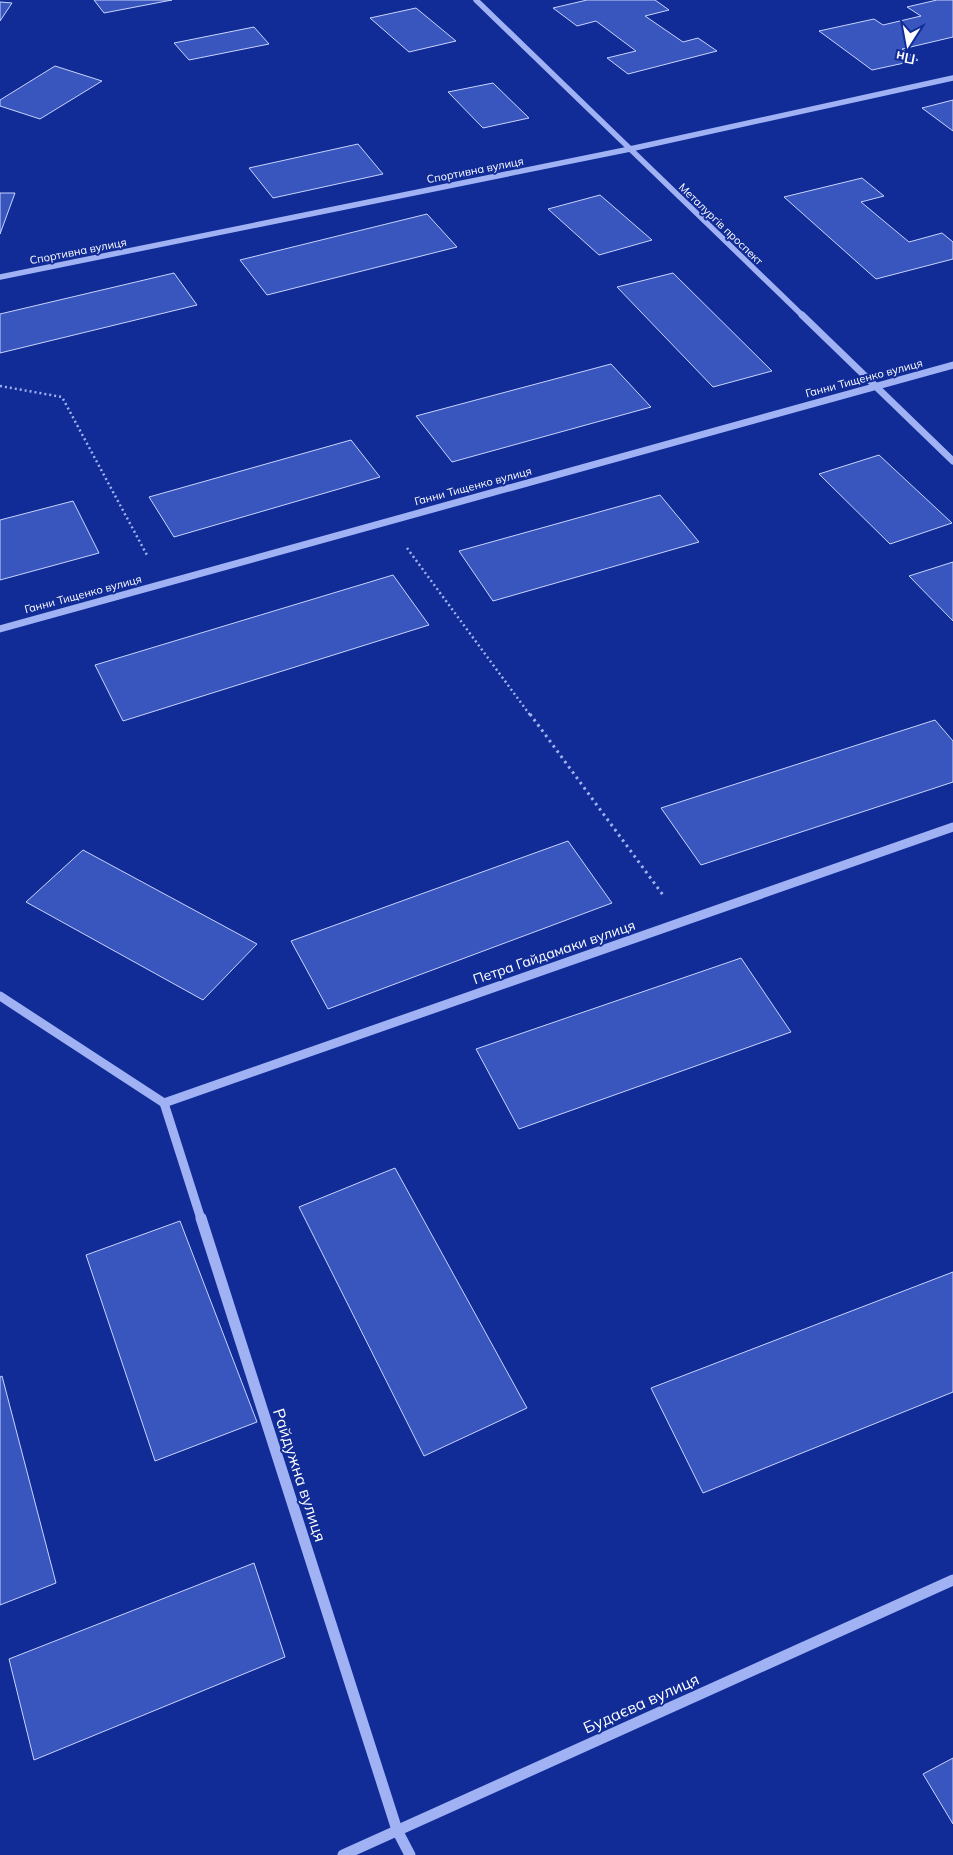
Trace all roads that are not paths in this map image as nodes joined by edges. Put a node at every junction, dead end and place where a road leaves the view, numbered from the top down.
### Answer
1 (476, 0) edge
2 (953, 78) edge
3 (630, 149) junction
4 (0, 277) edge
5 (953, 365) edge
6 (875, 386) junction
7 (953, 462) edge
8 (0, 629) edge
9 (953, 827) edge
10 (0, 996) edge
11 (164, 1103) junction
12 (953, 1580) edge
13 (397, 1830) junction
14 (343, 1855) edge
15 (410, 1855) edge

1 - 3 street, Металургів проспект
2 - 3 street, Спортивна вулиця
3 - 4 street, Спортивна вулиця
3 - 6 street, Металургів проспект
5 - 6 street, Ганни Тищенко вулиця
6 - 7 street, Металургів проспект
6 - 8 street, Ганни Тищенко вулиця
9 - 11 street, Петра Гайдамаки вулиця
10 - 11 street
11 - 13 street, Райдужна вулиця
12 - 13 street, Будаєва вулиця
13 - 14 street, Будаєва вулиця
13 - 15 street, Райдужна вулиця

